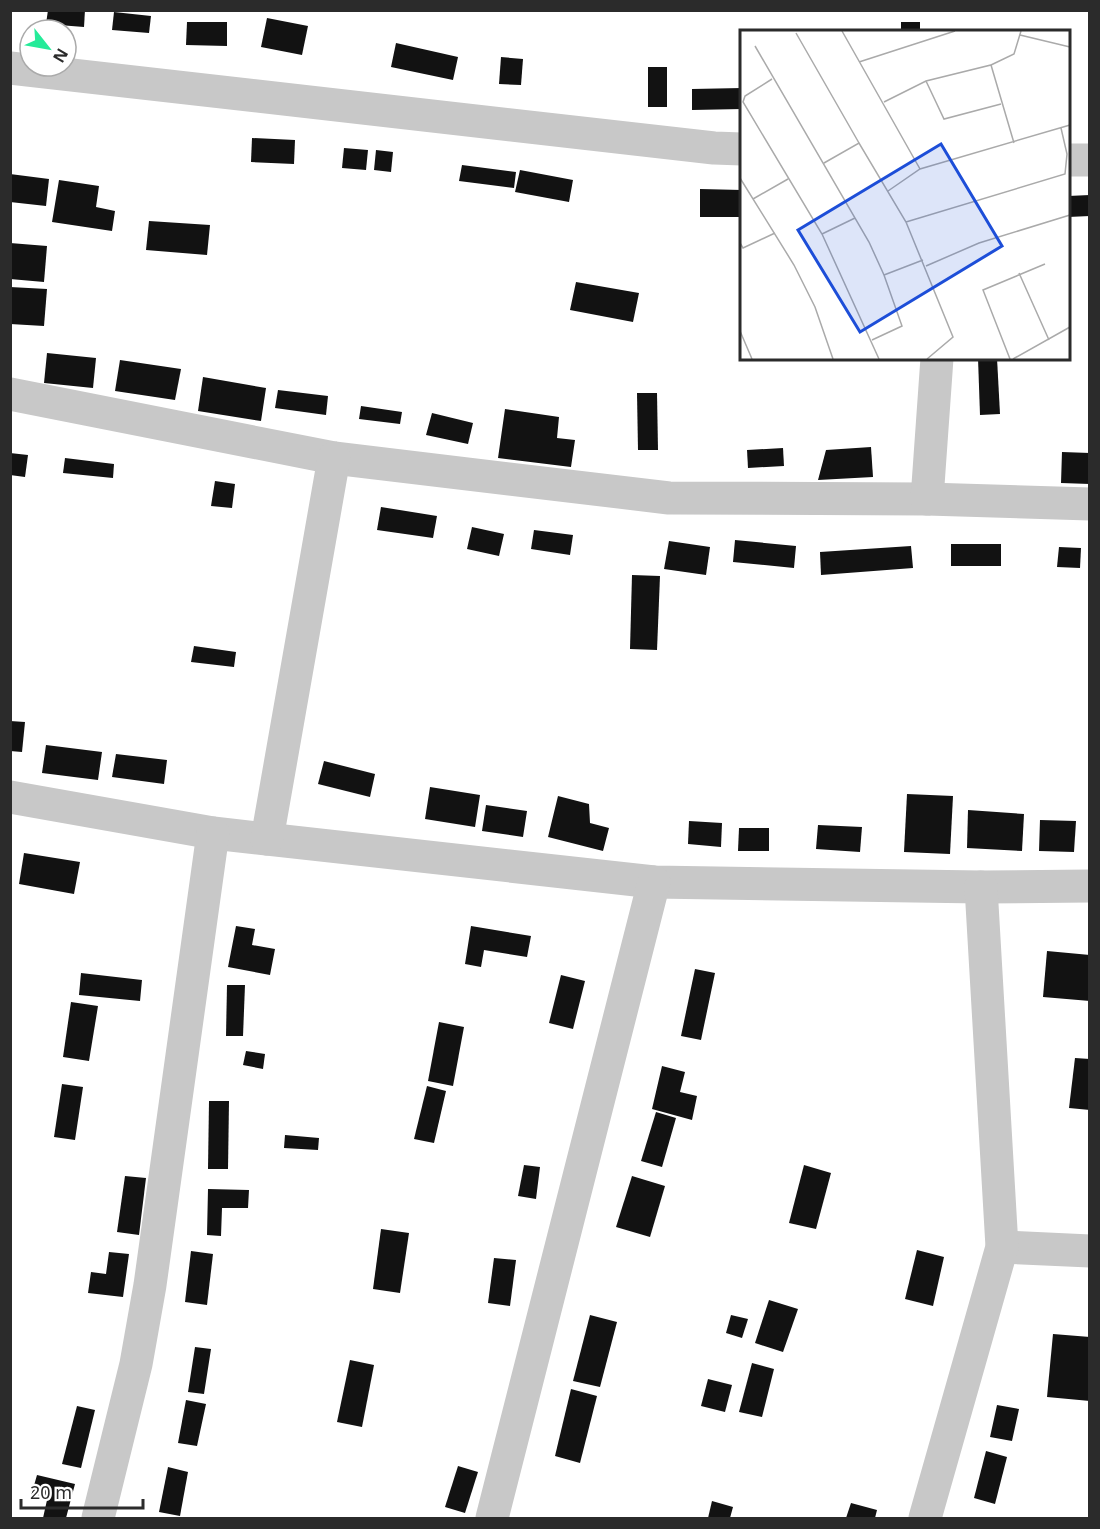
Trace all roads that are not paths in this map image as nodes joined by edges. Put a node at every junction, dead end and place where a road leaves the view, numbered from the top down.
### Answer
1 (10, 68) edge
2 (740, 149) edge
3 (1070, 160) edge
4 (1089, 160) edge
5 (936, 360) edge
6 (10, 394) edge
7 (334, 458) junction
8 (927, 499) junction
9 (1089, 504) edge
10 (10, 797) edge
11 (213, 833) junction
12 (267, 839) junction
13 (654, 882) junction
14 (1089, 886) edge
15 (981, 887) junction
16 (1002, 1247) junction
17 (1089, 1251) edge
18 (98, 1518) edge
19 (492, 1518) edge
20 (925, 1518) edge

1 - 2 street
3 - 4 street
5 - 8 street
6 - 7 street
7 - 8 street
7 - 12 street
8 - 9 street
10 - 11 street
11 - 12 street
11 - 18 street
12 - 13 street
13 - 15 street
13 - 19 street
14 - 15 street
15 - 16 street
16 - 17 street
16 - 20 street

